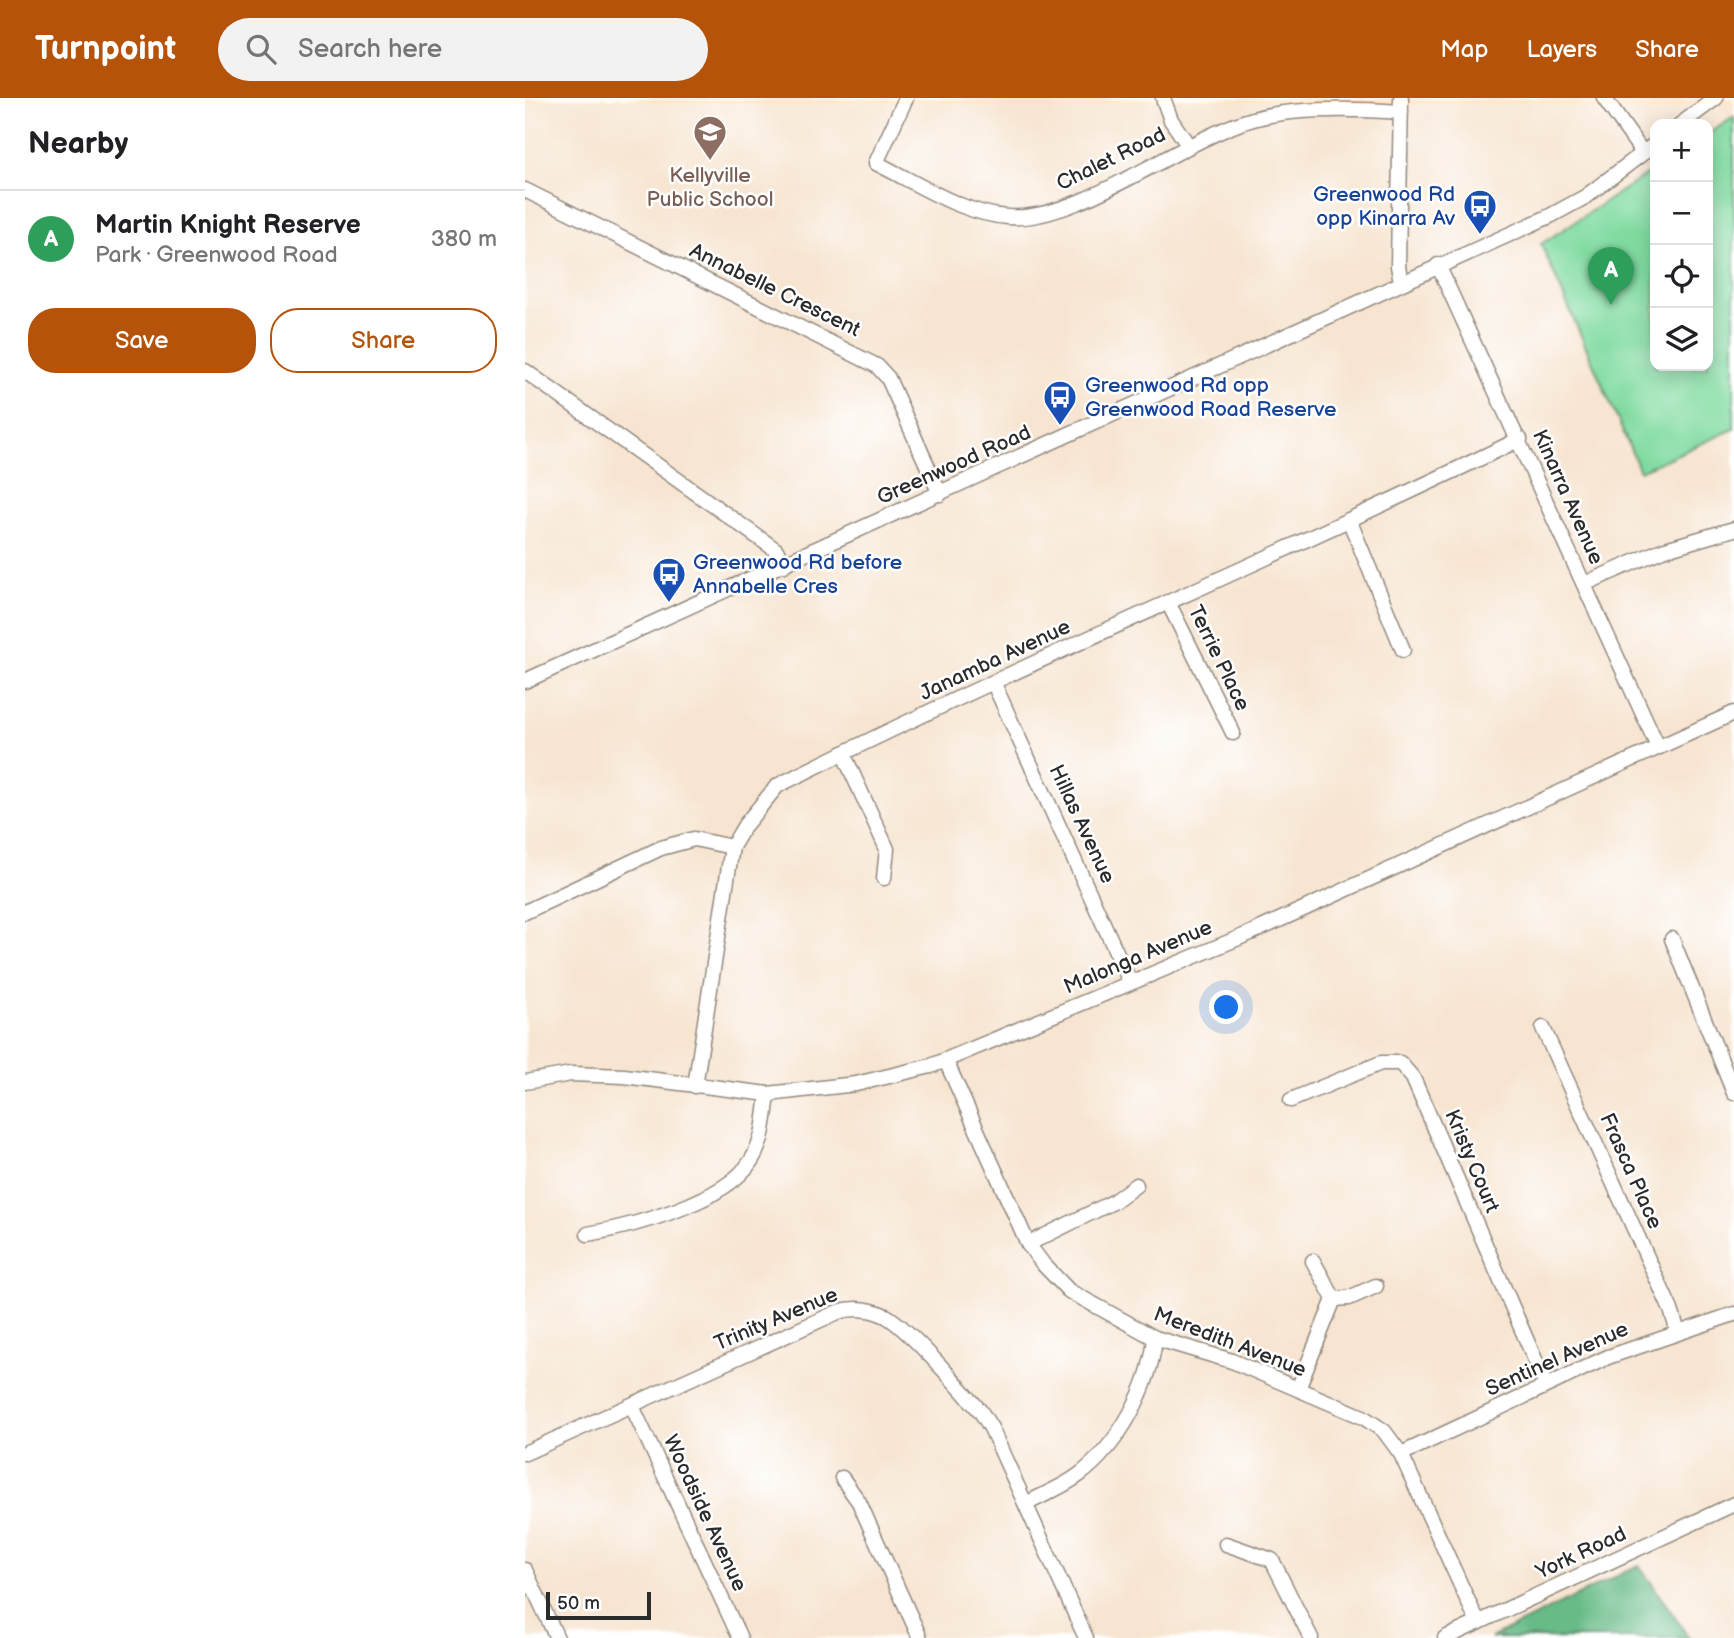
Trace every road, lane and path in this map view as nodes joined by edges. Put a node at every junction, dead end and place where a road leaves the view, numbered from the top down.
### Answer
1 (906, 98) edge
2 (1163, 98) edge
3 (1604, 98) edge
4 (1716, 98) edge
5 (1401, 105) edge
6 (1688, 119) edge
7 (1188, 145) junction
8 (1649, 148) edge
9 (525, 191) edge
10 (1438, 265) junction
11 (1401, 282) junction
12 (525, 371) edge
13 (1520, 439) junction
14 (940, 494) junction
15 (1350, 522) junction
16 (1734, 529) edge
17 (784, 565) junction
18 (1584, 584) junction
19 (1168, 602) junction
20 (1403, 650) dead end
21 (525, 681) edge
22 (994, 684) junction
23 (1734, 713) edge
24 (1233, 733) dead end
25 (1658, 747) junction
26 (843, 753) junction
27 (732, 847) junction
28 (884, 878) dead end
29 (525, 912) edge
30 (1672, 939) dead end
31 (1130, 982) junction
32 (1543, 1028) dead end
33 (946, 1061) junction
34 (525, 1082) edge
35 (695, 1086) junction
36 (1734, 1093) edge
37 (768, 1094) junction
38 (1291, 1100) dead end
39 (1136, 1185) dead end
40 (588, 1234) dead end
41 (1028, 1244) junction
42 (1313, 1261) dead end
43 (1376, 1286) dead end
44 (1334, 1299) junction
45 (1734, 1314) edge
46 (1678, 1332) junction
47 (1155, 1339) junction
48 (1546, 1385) junction
49 (1298, 1389) junction
50 (632, 1406) junction
51 (525, 1453) edge
52 (1401, 1454) junction
53 (842, 1478) dead end
54 (1026, 1504) junction
55 (1734, 1504) edge
56 (1226, 1544) dead end
57 (525, 1570) edge
58 (1478, 1623) junction
59 (1082, 1637) edge
60 (557, 1638) edge
61 (740, 1638) edge
62 (920, 1638) edge
63 (1311, 1638) edge
64 (1445, 1638) edge

1 - 7 street, Chalet Road
2 - 7 street
3 - 8 street
4 - 6 street
5 - 7 street, Chalet Road
5 - 11 street
8 - 10 street, Greenwood Road
9 - 14 street, Annabelle Crescent
10 - 11 street, Greenwood Road
10 - 13 street, Kinarra Avenue
11 - 14 street, Greenwood Road
12 - 17 street
13 - 15 street, Janamba Avenue
13 - 18 street, Kinarra Avenue
14 - 17 street, Greenwood Road
15 - 19 street, Janamba Avenue
15 - 20 street
16 - 18 street
17 - 21 street, Greenwood Road
18 - 25 street, Kinarra Avenue
19 - 22 street, Janamba Avenue
19 - 24 street, Terrie Place
22 - 26 street, Janamba Avenue
22 - 31 street, Hillas Avenue
23 - 25 street, Malonga Avenue
25 - 31 street, Malonga Avenue
26 - 27 street, Janamba Avenue
26 - 28 street
27 - 29 street
27 - 35 street, Janamba Avenue
30 - 36 street
31 - 33 street, Malonga Avenue
32 - 46 street, Frasca Place
33 - 37 street, Malonga Avenue
33 - 41 street, Meredith Avenue
34 - 35 street, Malonga Avenue
35 - 37 street, Malonga Avenue
37 - 40 street
38 - 48 street, Kristy Court
39 - 41 street
41 - 47 street, Meredith Avenue
42 - 44 street
43 - 44 street
44 - 49 street
45 - 46 street, Sentinel Avenue
46 - 48 street, Sentinel Avenue
47 - 49 street, Meredith Avenue
47 - 54 street
48 - 52 street, Sentinel Avenue
49 - 52 street, Meredith Avenue
50 - 51 street, Trinity Avenue
50 - 54 street, Trinity Avenue
50 - 61 street, Woodside Avenue
52 - 58 street, Meredith Avenue
53 - 62 street
54 - 59 street, Trinity Avenue
55 - 58 street, York Road
56 - 63 street
57 - 60 street
58 - 64 street, York Road

